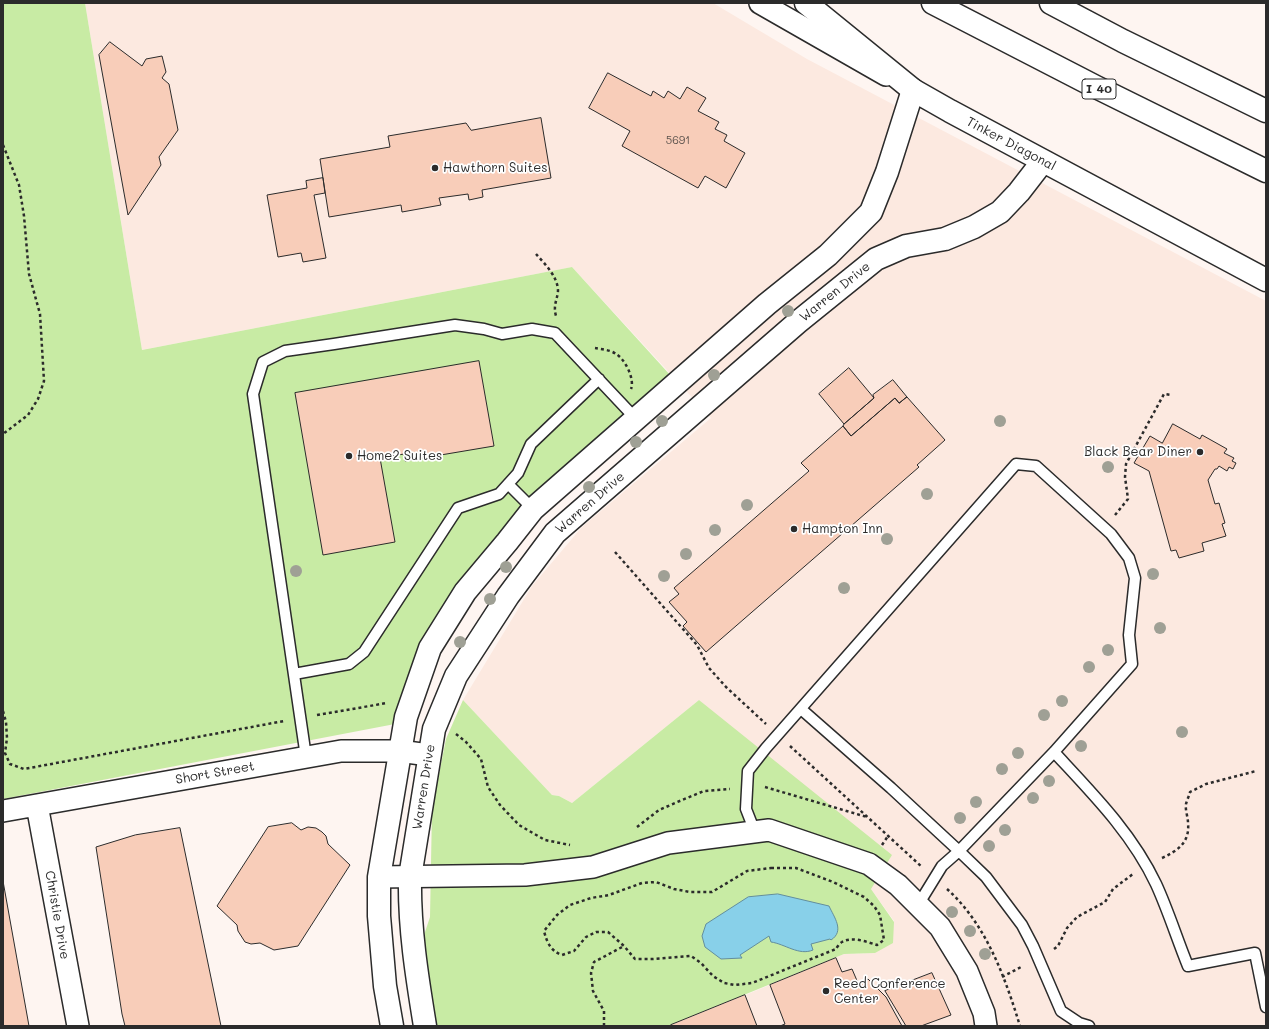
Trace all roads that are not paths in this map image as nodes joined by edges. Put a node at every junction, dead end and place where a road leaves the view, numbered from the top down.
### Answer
1 (760, 3) edge
2 (806, 3) edge
3 (934, 3) edge
4 (1052, 3) edge
5 (913, 90) junction
6 (1266, 111) edge
7 (1043, 161) junction
8 (1266, 171) edge
9 (1266, 280) edge
10 (599, 379) junction
11 (636, 419) junction
12 (508, 484) junction
13 (533, 509) junction
14 (294, 674) junction
15 (801, 709) junction
16 (399, 751) junction
17 (1054, 752) junction
18 (429, 755) junction
19 (306, 757) junction
20 (37, 805) junction
21 (3, 811) edge
22 (755, 832) junction
23 (959, 851) junction
24 (379, 877) junction
25 (410, 877) junction
26 (918, 905) junction
27 (1266, 1007) edge
28 (78, 1026) edge
29 (392, 1026) edge
30 (425, 1026) edge
31 (986, 1026) edge
32 (1089, 1026) edge

1 - 5 street, Tinker Diagonal
2 - 5 main road
3 - 8 main road, I 40
4 - 6 main road
5 - 7 main road, Tinker Diagonal
5 - 11 main road
7 - 9 main road, Tinker Diagonal
7 - 18 main road, Warren Drive
10 - 11 lane
10 - 12 lane
10 - 14 lane
11 - 13 main road
12 - 13 lane
12 - 14 lane
13 - 16 main road
14 - 19 lane
15 - 17 lane
15 - 22 lane
15 - 23 lane
16 - 18 street, Short Street
16 - 19 street, Short Street
16 - 24 main road
17 - 23 lane
17 - 27 lane
18 - 25 main road, Warren Drive
19 - 20 street, Short Street
20 - 21 street, Short Street
20 - 28 street, Christie Drive
22 - 25 street
22 - 26 street
23 - 26 lane
23 - 32 lane
24 - 25 street
24 - 29 main road
25 - 30 main road, Warren Drive
26 - 31 street

